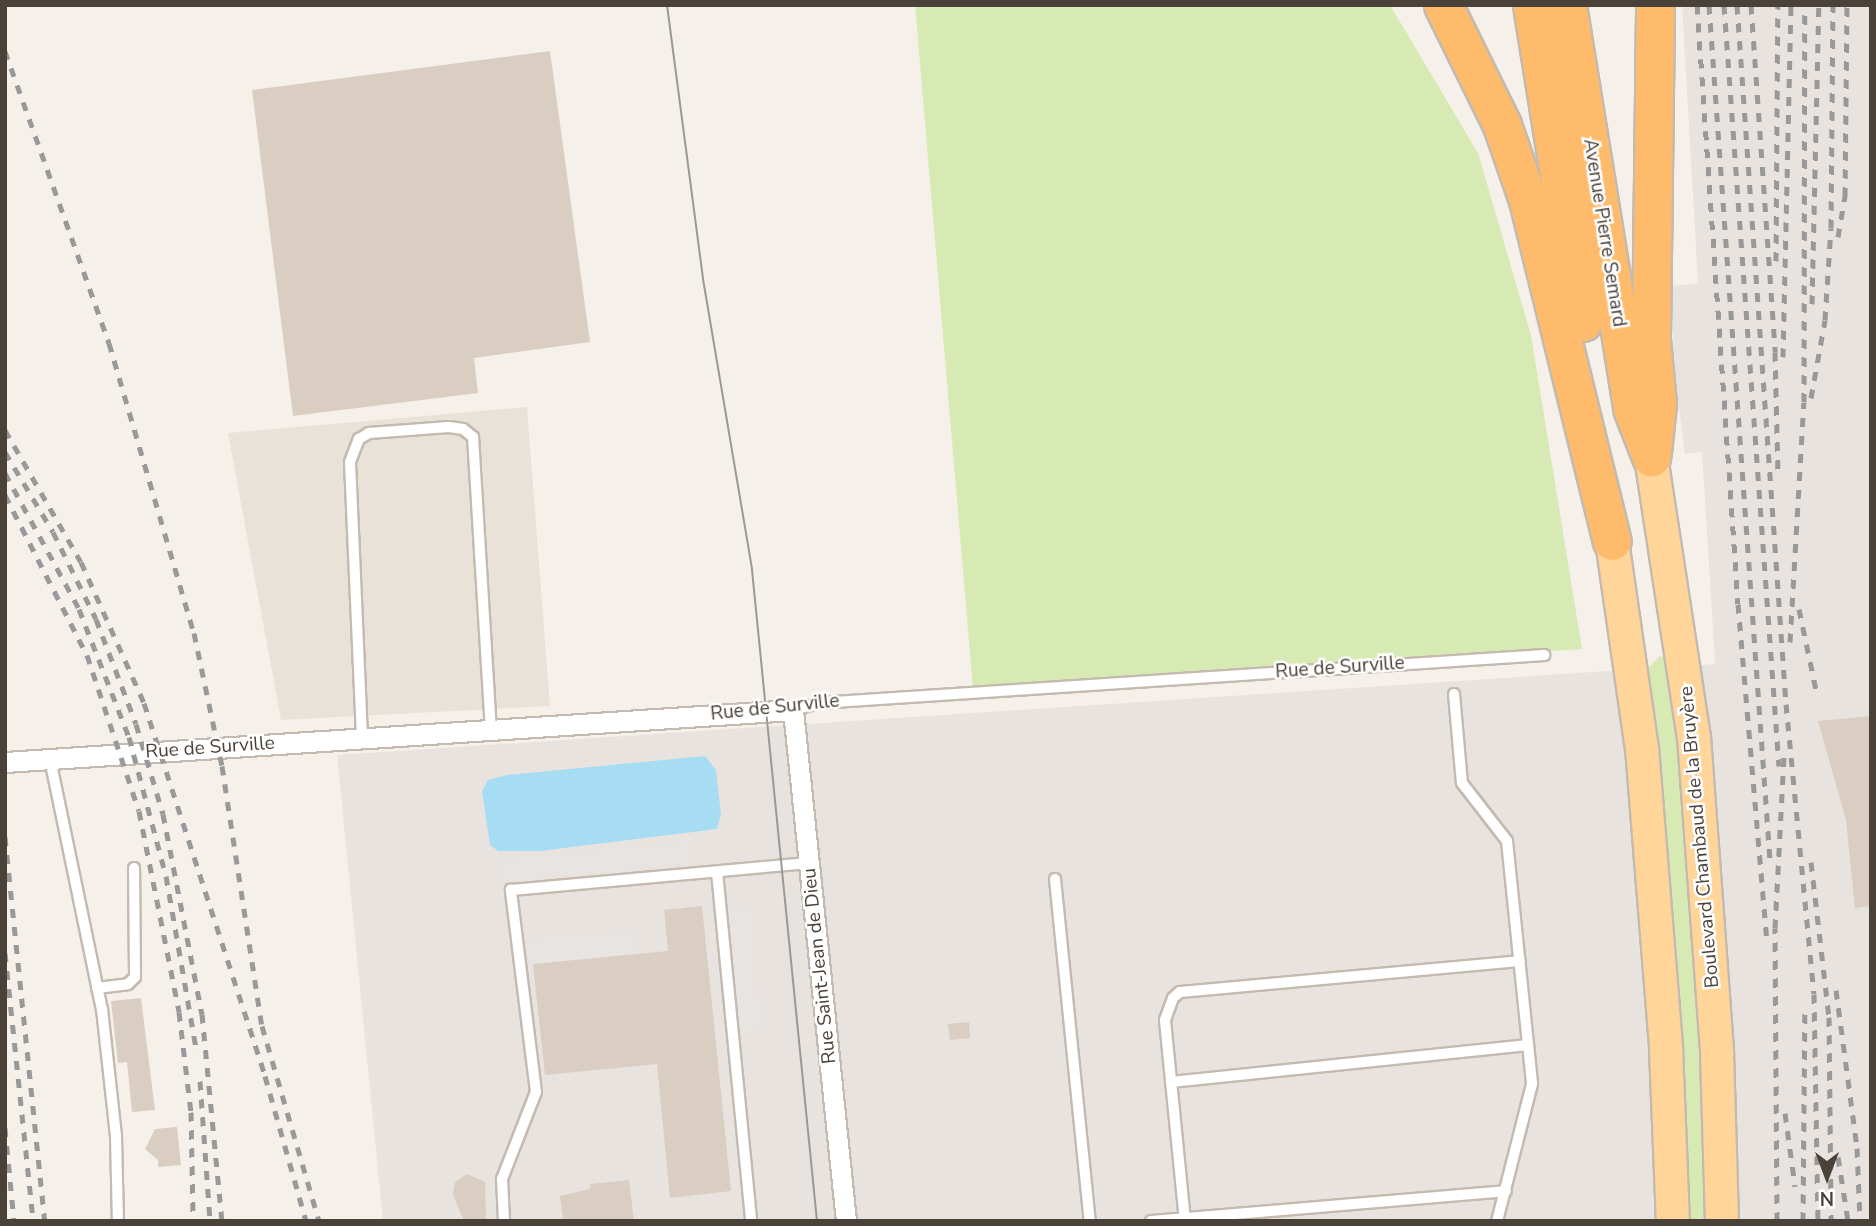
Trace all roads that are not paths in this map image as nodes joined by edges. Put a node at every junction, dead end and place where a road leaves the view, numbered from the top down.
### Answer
1 (1443, 5) edge
2 (1532, 5) edge
3 (1567, 5) edge
4 (1655, 5) edge
5 (1651, 457) junction
6 (1612, 541) junction
7 (1544, 655) dead end
8 (1454, 694) dead end
9 (793, 710) junction
10 (491, 728) junction
11 (362, 737) junction
12 (50, 759) junction
13 (5, 762) edge
14 (809, 863) junction
15 (134, 868) dead end
16 (717, 872) junction
17 (1055, 879) dead end
18 (1520, 961) junction
19 (97, 988) junction
20 (1528, 1045) junction
21 (1171, 1082) junction
22 (1506, 1191) junction
23 (1185, 1219) edge
24 (118, 1221) edge
25 (504, 1221) edge
26 (751, 1221) edge
27 (846, 1221) edge
28 (1090, 1221) edge
29 (1151, 1221) edge
30 (1497, 1221) edge
31 (1673, 1221) edge
32 (1722, 1221) edge

1 - 6 highway
2 - 6 highway
3 - 5 highway, Avenue Pierre Semard
4 - 5 highway
5 - 32 main road, Boulevard Chambaud de la Bruyère
6 - 31 main road
7 - 9 lane, Rue de Surville
8 - 18 lane
9 - 10 street, Rue de Surville
9 - 14 street, Rue Saint-Jean de Dieu
10 - 11 street, Rue de Surville
10 - 11 lane
11 - 12 street, Rue de Surville
12 - 13 street, Rue de Surville
12 - 19 lane
14 - 16 lane
14 - 27 street, Rue Saint-Jean de Dieu
15 - 19 lane
16 - 25 lane
16 - 26 lane
17 - 28 lane
18 - 20 lane
18 - 21 lane
19 - 24 lane
20 - 21 lane
20 - 22 lane
21 - 23 lane
22 - 23 lane
22 - 30 lane
23 - 29 lane

